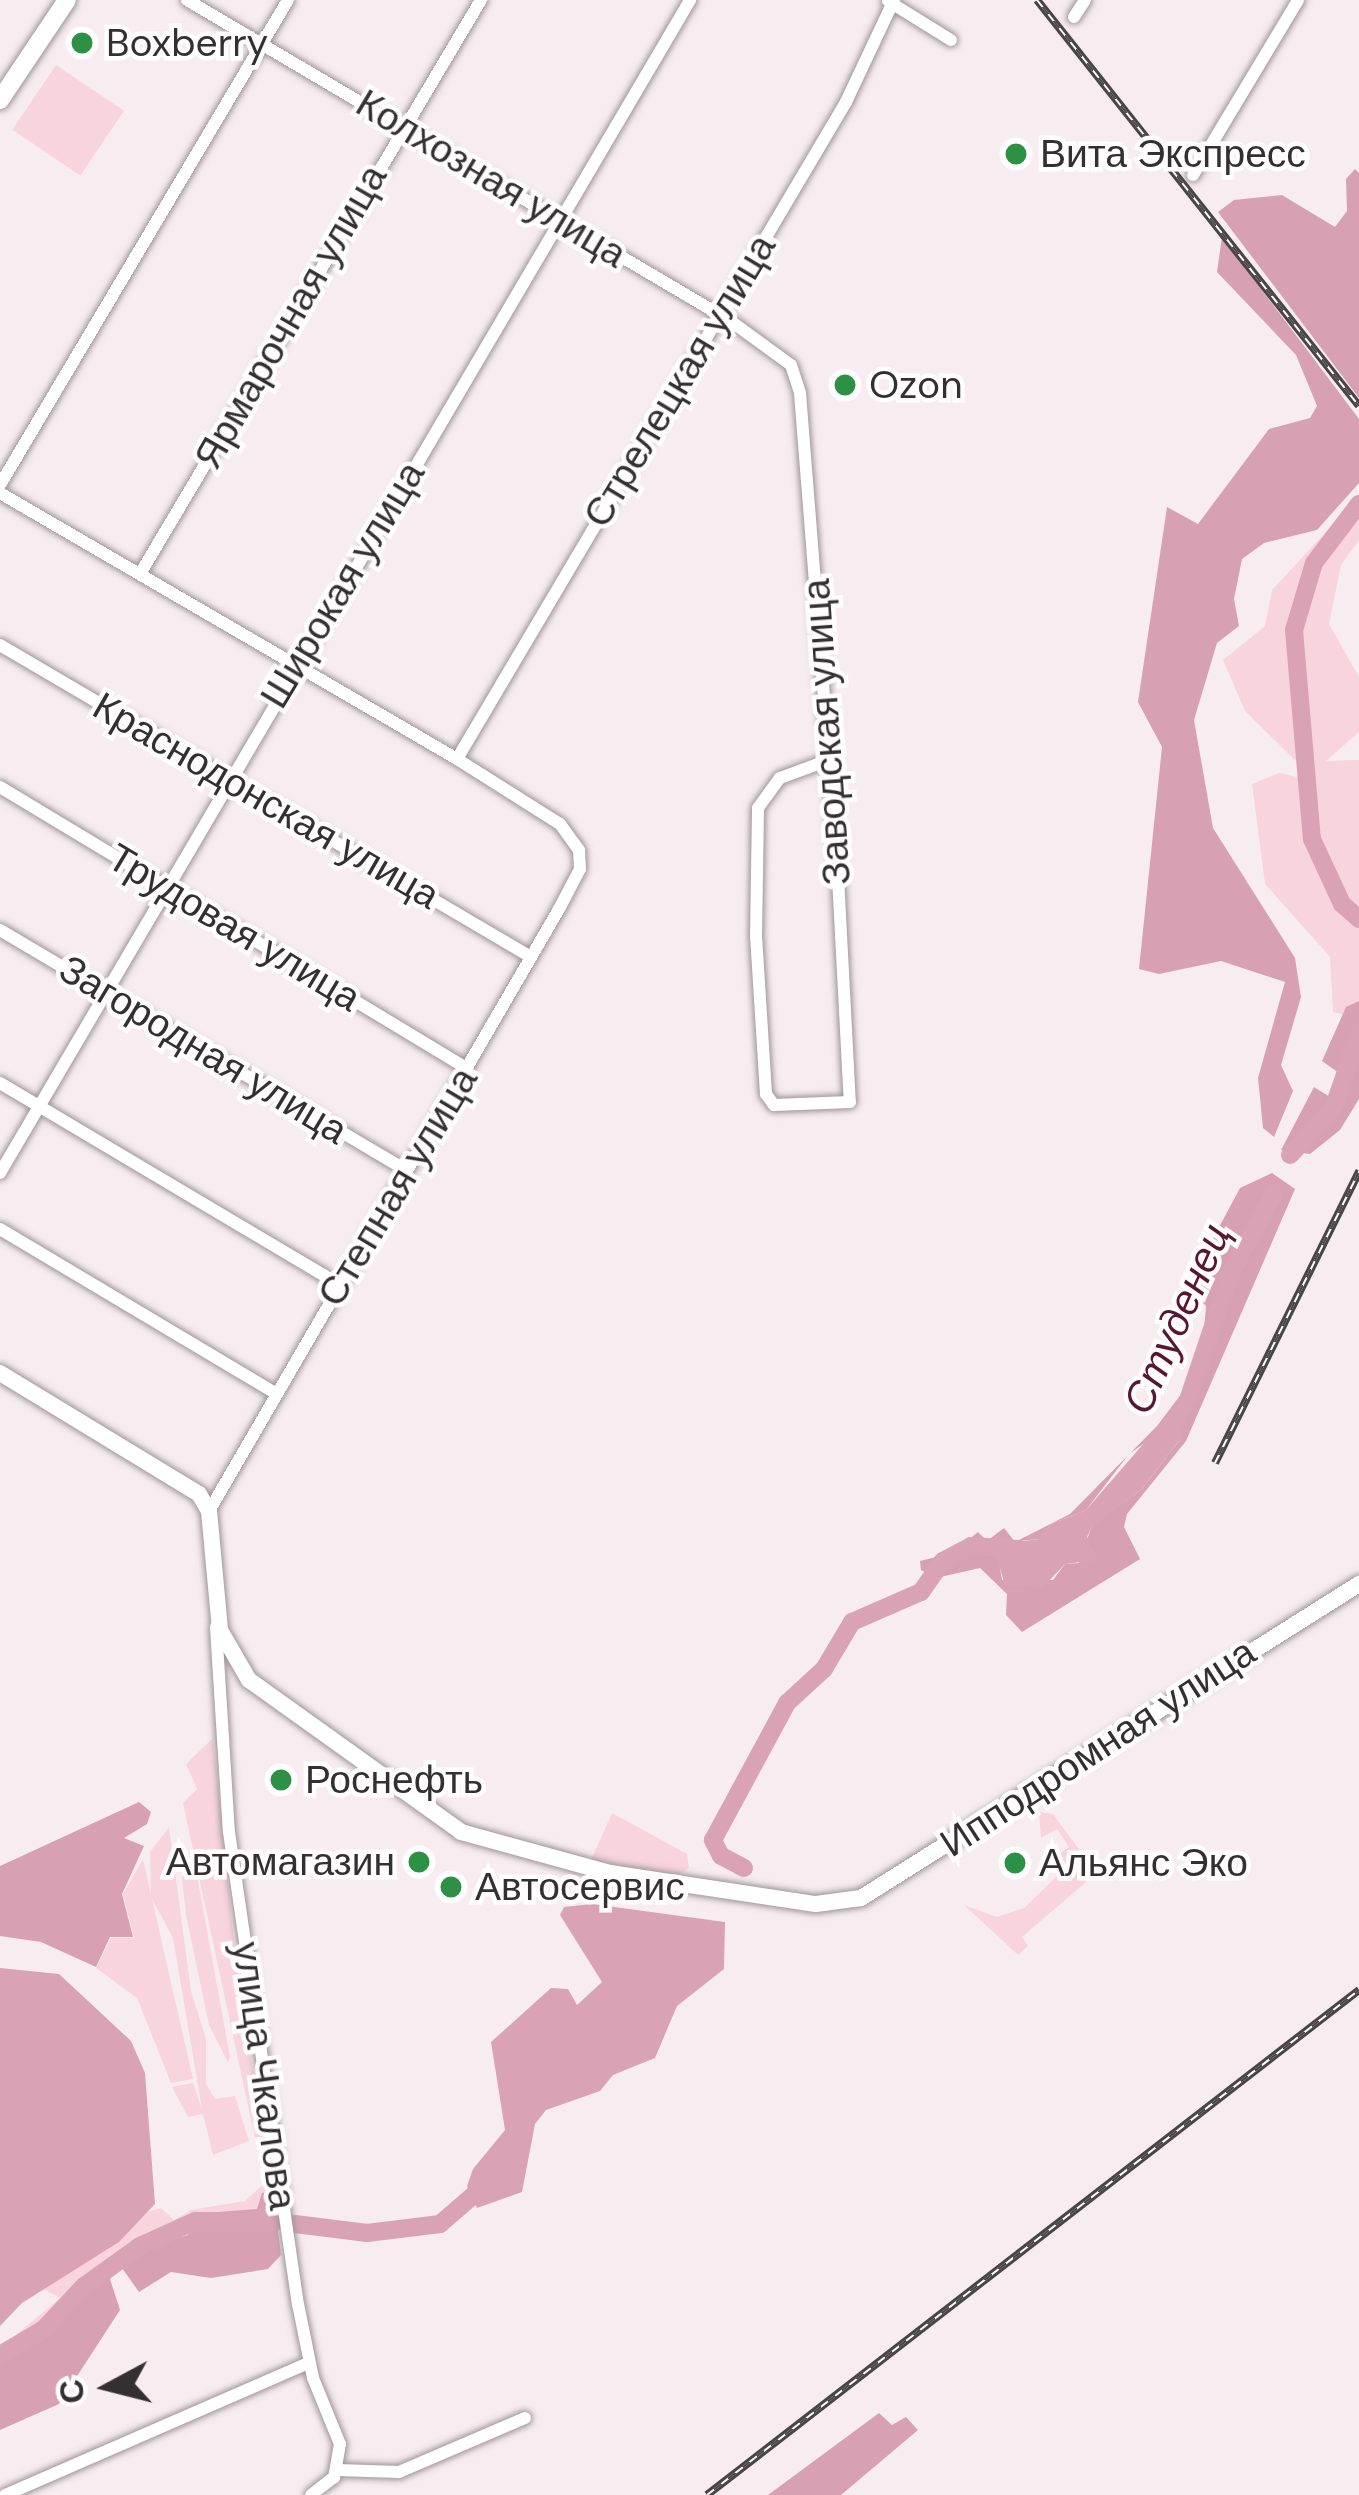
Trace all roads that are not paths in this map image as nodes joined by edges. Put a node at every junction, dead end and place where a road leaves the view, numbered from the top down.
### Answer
1 (67, 0) edge
2 (187, 0) edge
3 (288, 0) edge
4 (481, 0) edge
5 (690, 0) edge
6 (1085, 0) edge
7 (1298, 0) edge
8 (891, 1) edge
9 (1074, 17) dead end
10 (951, 40) dead end
11 (262, 43) junction
12 (0, 100) edge
13 (402, 127) junction
14 (1192, 175) dead end
15 (560, 218) junction
16 (717, 313) junction
17 (791, 365) joint
18 (0, 489) edge
19 (140, 574) junction
20 (0, 645) edge
21 (293, 668) junction
22 (457, 759) junction
23 (830, 760) junction
24 (228, 779) junction
25 (0, 787) edge
26 (162, 885) junction
27 (0, 931) edge
28 (531, 957) junction
29 (104, 990) junction
30 (468, 1069) junction
31 (0, 1083) edge
32 (38, 1106) junction
33 (406, 1170) junction
34 (0, 1173) edge
35 (0, 1229) edge
36 (334, 1292) junction
37 (0, 1373) edge
38 (278, 1394) junction
39 (208, 1511) junction
40 (1359, 1584) edge
41 (215, 1602) junction
42 (309, 2362) junction
43 (525, 2418) dead end
44 (337, 2470) junction
45 (4, 2495) edge
46 (311, 2495) edge

1 - 12 main road
2 - 11 street, Колхозная улица
3 - 11 street
4 - 13 street, Ярмарочная улица
5 - 15 street, Широкая улица
6 - 9 street
7 - 14 street
8 - 10 street
8 - 16 street, Стрелецкая улица
11 - 13 street, Колхозная улица
11 - 18 street
13 - 15 street, Колхозная улица
13 - 19 street, Ярмарочная улица
15 - 16 street, Колхозная улица
15 - 21 street, Широкая улица
16 - 17 street, Колхозная улица
16 - 22 street, Стрелецкая улица
17 - 23 street, Заводская улица
18 - 19 street
19 - 21 street
20 - 24 street, Краснодонская улица
21 - 22 street
21 - 24 street, Широкая улица
22 - 28 street, Степная улица
23 - 23 street, Заводская улица
24 - 26 street, Широкая улица
24 - 28 street, Краснодонская улица
25 - 26 street, Трудовая улица
26 - 29 street, Широкая улица
26 - 30 street, Трудовая улица
27 - 29 street, Загородная улица
28 - 30 street, Степная улица
29 - 32 street, Широкая улица
29 - 33 street, Загородная улица
30 - 33 street, Степная улица
31 - 32 street
32 - 34 street, Широкая улица
32 - 36 street
33 - 36 street, Степная улица
35 - 38 street
36 - 38 street, Степная улица
37 - 39 main road
38 - 39 street, Степная улица
39 - 41 main road
40 - 41 main road, Ипподромная улица
41 - 42 street, улица Чкалова
42 - 44 street, улица Чкалова
42 - 45 street
43 - 44 street
44 - 46 street

